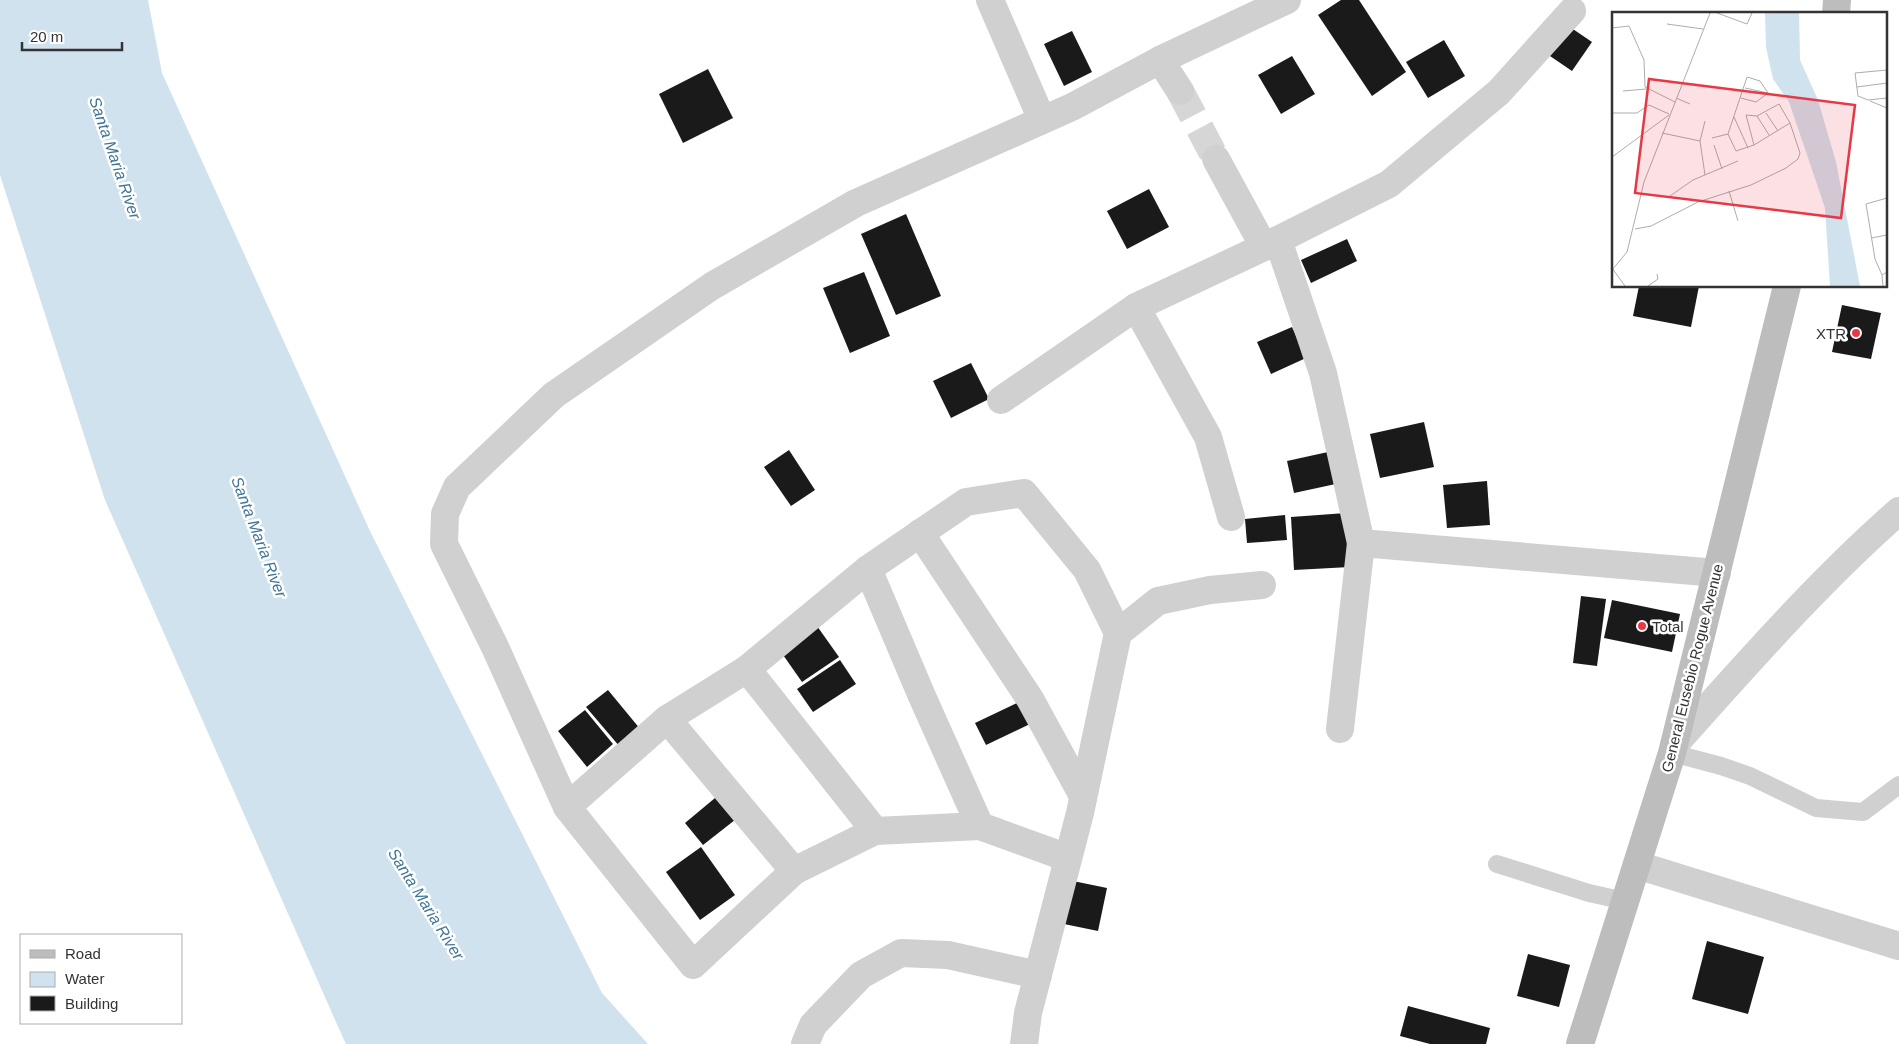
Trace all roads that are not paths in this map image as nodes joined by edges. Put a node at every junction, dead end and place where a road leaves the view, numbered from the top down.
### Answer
1 (990, 0) edge
2 (1287, 0) edge
3 (1572, 11) dead end
4 (1160, 60) junction
5 (1180, 91) tunnel mouth
6 (1042, 120) junction
7 (1216, 159) tunnel mouth
8 (1271, 243) junction
9 (1787, 288) edge
10 (1136, 308) junction
11 (1001, 400) dead end
12 (1899, 511) edge
13 (1231, 517) dead end
14 (920, 533) junction
15 (1361, 543) junction
16 (868, 569) junction
17 (1717, 573) junction
18 (1262, 585) dead end
19 (1118, 633) junction
20 (746, 669) junction
21 (667, 719) junction
22 (1340, 730) dead end
23 (1673, 749) junction
24 (1899, 785) edge
25 (1083, 796) junction
26 (567, 807) junction
27 (980, 826) junction
28 (875, 831) junction
29 (1068, 858) junction
30 (1497, 864) dead end
31 (1636, 865) junction
32 (794, 871) junction
33 (1625, 901) junction
34 (1899, 946) edge
35 (1038, 975) junction
36 (805, 1044) edge
37 (1024, 1044) edge
38 (1580, 1044) edge

1 - 6 street
2 - 4 street
3 - 8 street
4 - 5 street
4 - 6 street
6 - 26 street
7 - 8 street
8 - 10 street
8 - 15 street
9 - 17 main road, General Eusebio Rogue Avenue
10 - 11 street
10 - 13 street
12 - 23 street
14 - 16 street
14 - 19 street
14 - 25 street
15 - 17 street
15 - 22 street
16 - 20 street
16 - 27 street
17 - 23 main road, General Eusebio Rogue Avenue
18 - 19 street
19 - 25 street
20 - 21 street
20 - 28 street
21 - 26 street
21 - 32 street
23 - 24 lane
23 - 31 main road, General Eusebio Rogue Avenue
25 - 29 street
26 - 32 street
27 - 28 street
27 - 29 street
28 - 32 street
29 - 35 street
30 - 33 lane
31 - 33 main road, General Eusebio Rogue Avenue
31 - 34 street
33 - 38 main road, General Eusebio Rogue Avenue
35 - 36 street
35 - 37 street

